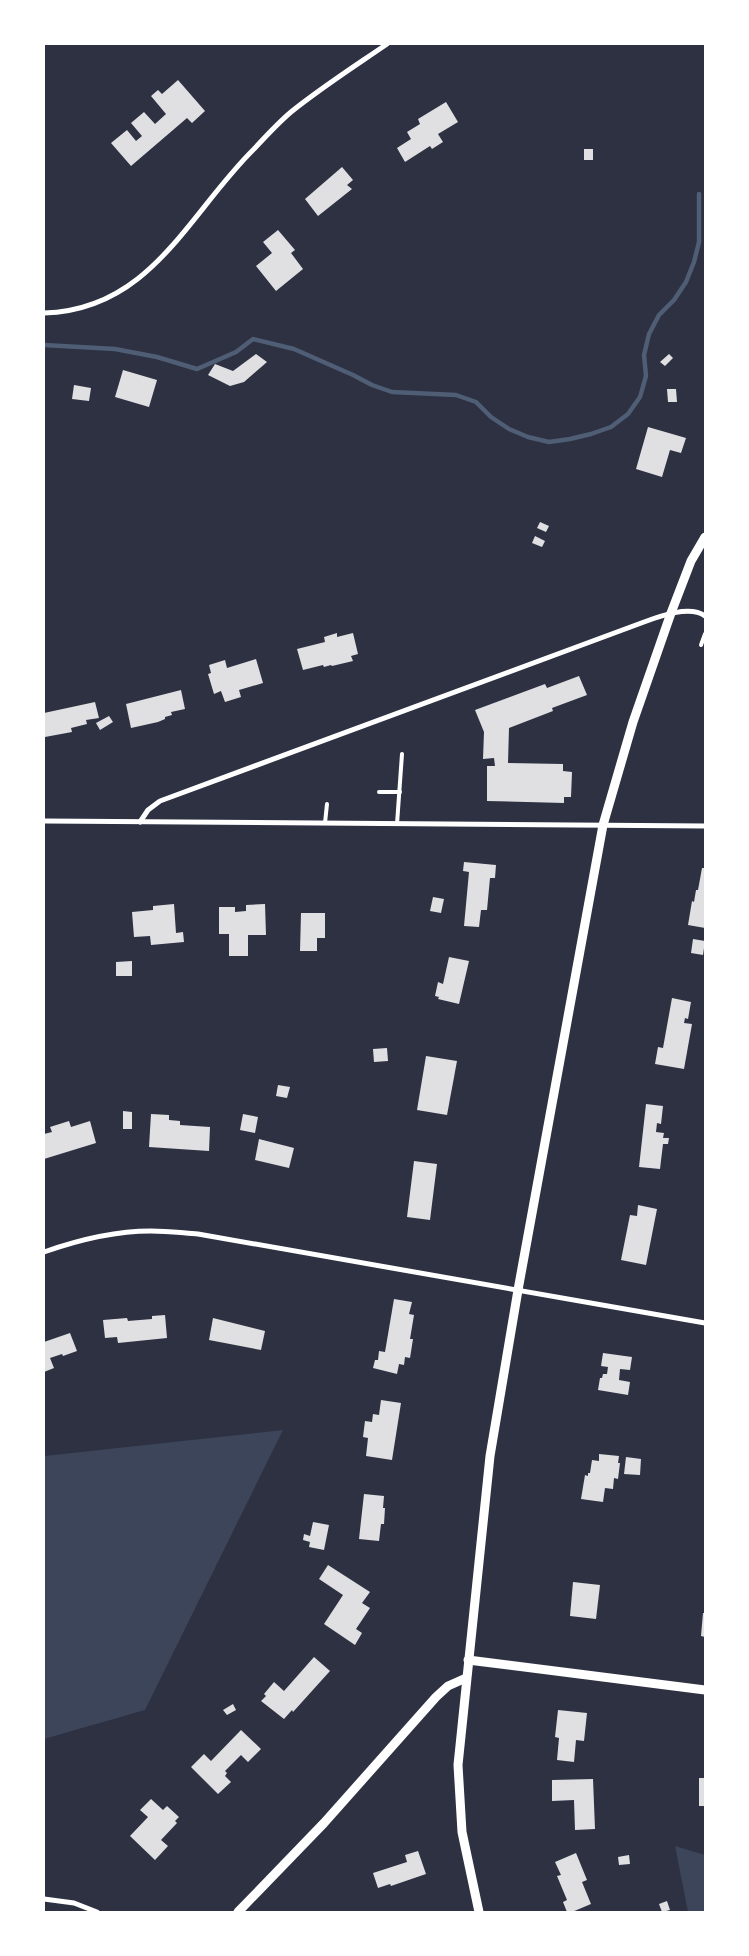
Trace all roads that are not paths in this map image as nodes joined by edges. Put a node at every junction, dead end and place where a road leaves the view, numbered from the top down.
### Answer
1 (387, 44) edge
2 (44, 312) edge
3 (705, 537) edge
4 (672, 612) junction
5 (705, 616) edge
6 (705, 634) edge
7 (701, 645) dead end
8 (402, 754) dead end
9 (379, 792) dead end
10 (400, 792) junction
11 (327, 804) dead end
12 (44, 821) edge
13 (140, 822) junction
14 (325, 823) junction
15 (397, 824) junction
16 (602, 825) junction
17 (705, 826) edge
18 (44, 1252) edge
19 (518, 1290) junction
20 (705, 1323) edge
21 (468, 1660) junction
22 (466, 1678) junction
23 (705, 1690) edge
24 (44, 1899) edge
25 (97, 1912) edge
26 (238, 1912) edge
27 (479, 1912) edge

1 - 2 street
3 - 4 street
4 - 5 street
4 - 13 street
4 - 16 street
6 - 7 lane
8 - 10 lane
9 - 10 lane
10 - 15 lane
11 - 14 lane
12 - 13 street
13 - 14 street
14 - 15 street
15 - 16 street
16 - 17 street
16 - 19 street
18 - 19 street
19 - 20 street
19 - 21 street
21 - 22 street
21 - 23 street
22 - 26 street
22 - 27 street
24 - 25 street

